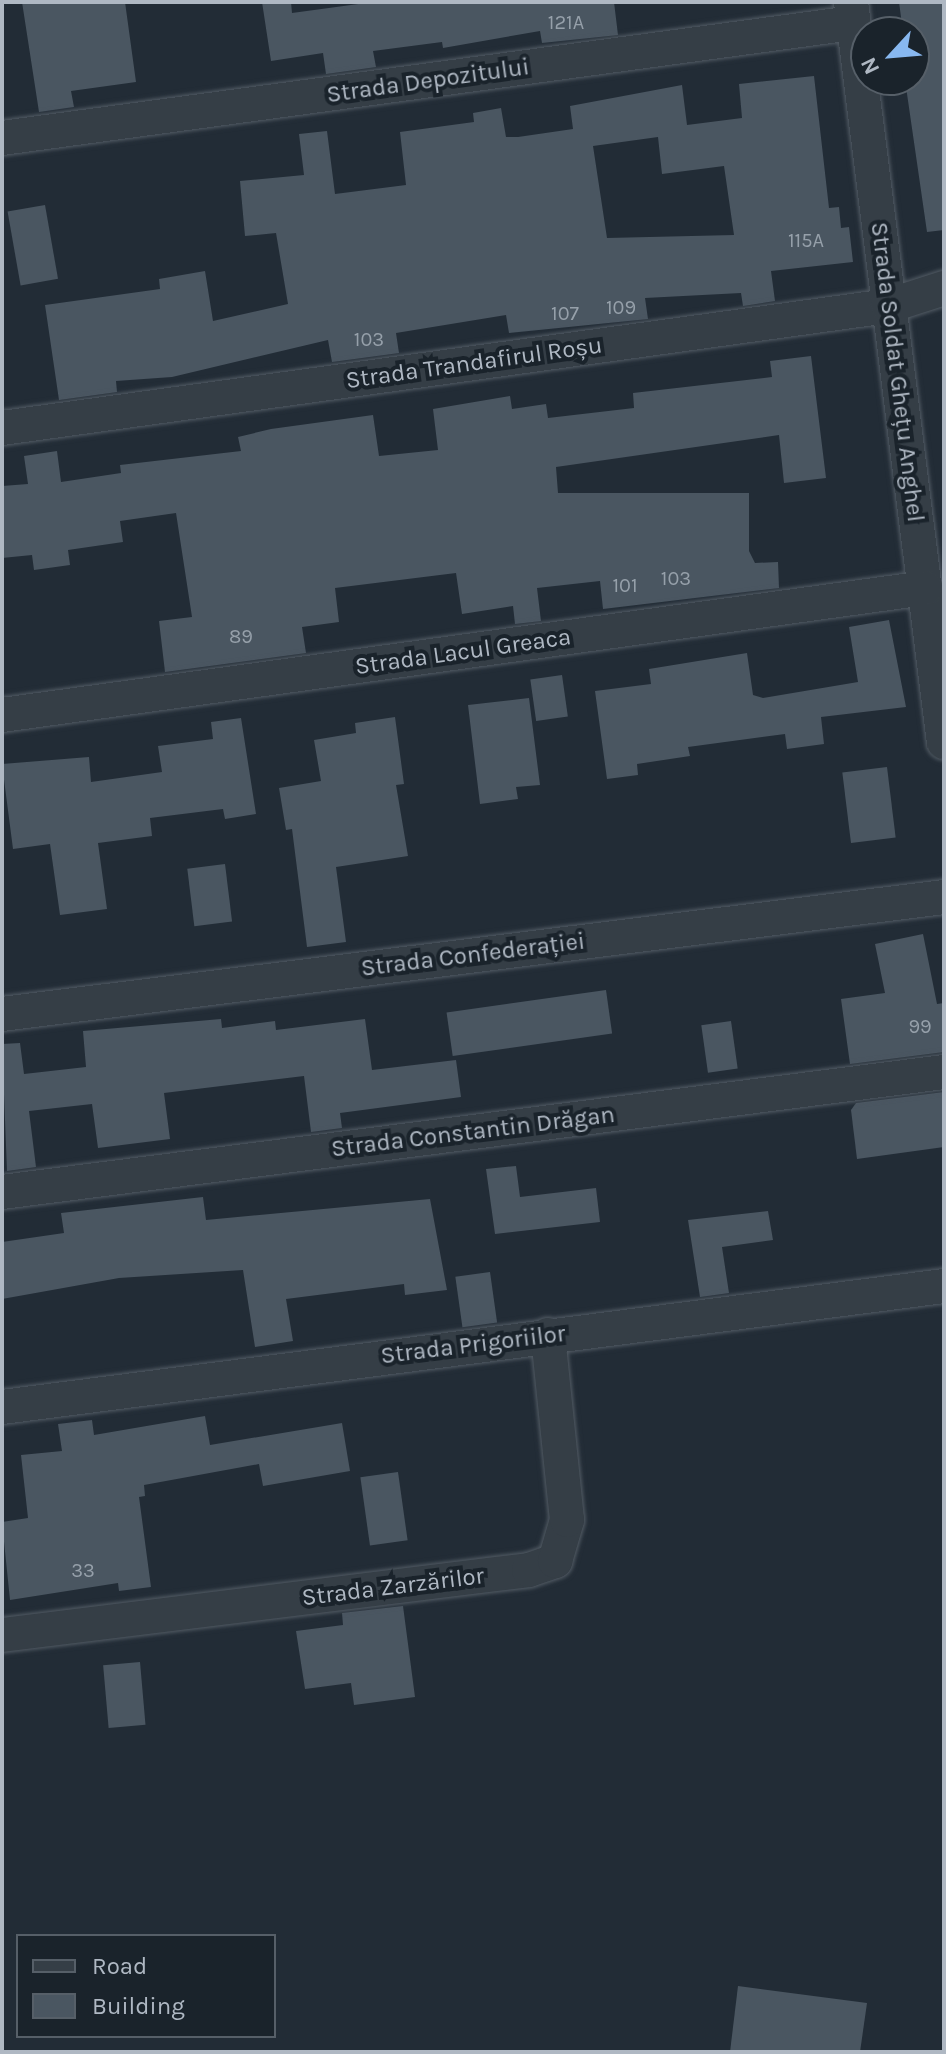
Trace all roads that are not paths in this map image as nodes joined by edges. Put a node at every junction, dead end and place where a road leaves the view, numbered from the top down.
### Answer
1 (852, 13) edge
2 (2, 138) edge
3 (944, 288) edge
4 (888, 306) junction
5 (2, 428) edge
6 (925, 588) junction
7 (2, 715) edge
8 (944, 742) edge
9 (944, 897) edge
10 (2, 1014) edge
11 (944, 1072) edge
12 (2, 1192) edge
13 (944, 1286) edge
14 (548, 1335) junction
15 (2, 1407) edge
16 (2, 1635) edge

1 - 2 street, Strada Depozitului
1 - 4 street, Strada Soldat Ghețu Anghel
3 - 4 street, Strada Trandafirul Roșu
4 - 5 street, Strada Trandafirul Roșu
4 - 6 street, Strada Soldat Ghețu Anghel
6 - 7 street, Strada Lacul Greaca
6 - 8 street, Strada Soldat Ghețu Anghel
9 - 10 street, Strada Confederației
11 - 12 street, Strada Constantin Drăgan
13 - 14 street, Strada Prigoriilor
14 - 15 street, Strada Prigoriilor
14 - 16 street, Strada Zarzărilor

